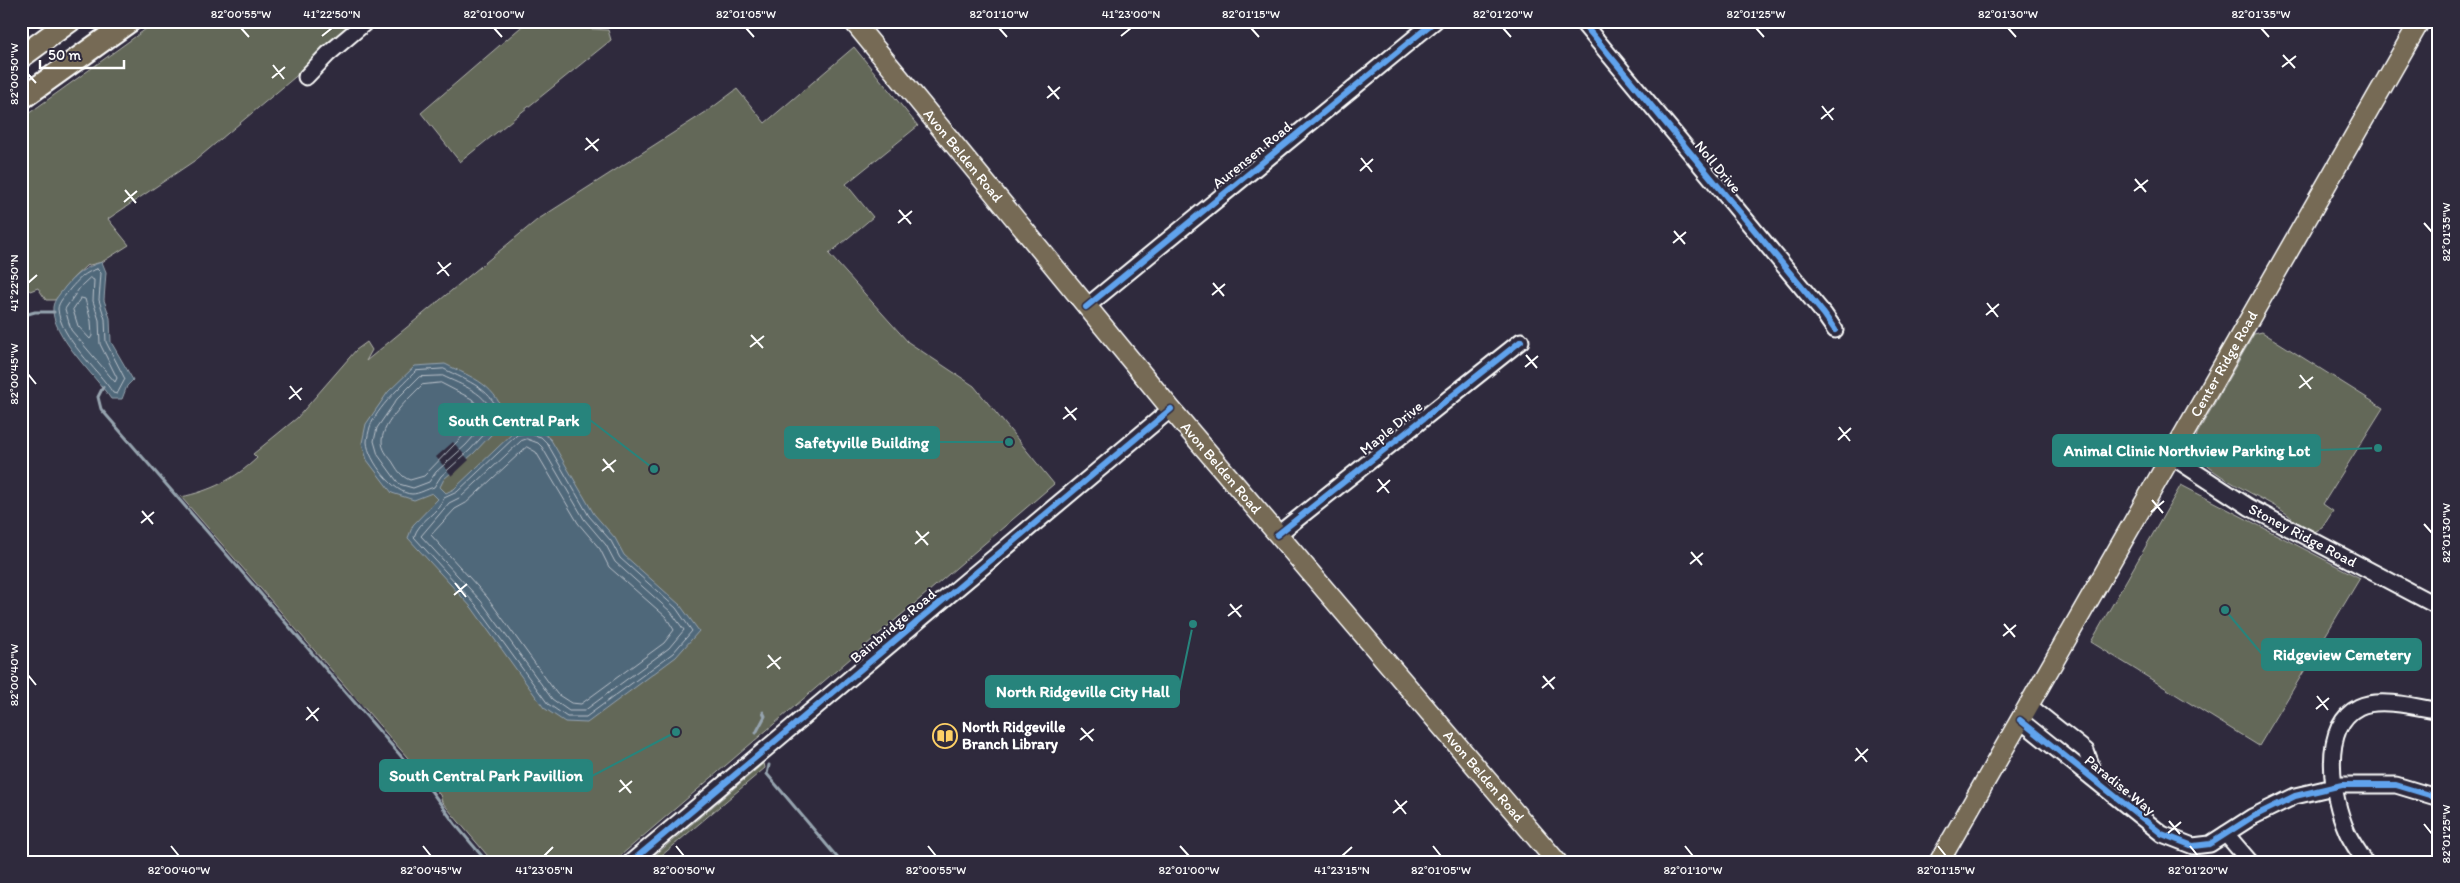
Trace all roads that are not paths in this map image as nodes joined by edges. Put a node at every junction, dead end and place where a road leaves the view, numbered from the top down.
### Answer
1 (70, 21) edge
2 (130, 21) edge
3 (367, 21) edge
4 (853, 21) edge
5 (1435, 21) edge
6 (1581, 21) edge
7 (2420, 21) edge
8 (21, 56) edge
9 (306, 77) dead end
10 (21, 99) edge
11 (1086, 307) junction
12 (1834, 330) dead end
13 (1521, 341) dead end
14 (1171, 409) junction
15 (2171, 456) junction
16 (1277, 535) junction
17 (2439, 607) edge
18 (2439, 711) edge
19 (2024, 713) junction
20 (2335, 787) junction
21 (2439, 798) edge
22 (2226, 834) junction
23 (631, 862) edge
24 (1557, 862) edge
25 (1939, 862) edge
26 (2250, 862) edge
27 (2365, 862) edge

1 - 8 highway
2 - 10 highway
3 - 9 street
4 - 11 main road, Avon Belden Road
5 - 11 street, Aurensen Road
6 - 12 street, Noll Drive
7 - 15 main road, Center Ridge Road
11 - 14 main road, Avon Belden Road
13 - 16 street, Maple Drive
14 - 16 main road, Avon Belden Road
14 - 23 street, Bainbridge Road
15 - 17 street, Stoney Ridge Road
15 - 19 main road, Center Ridge Road
16 - 24 main road, Avon Belden Road
18 - 20 street
19 - 22 street, Paradise Way
19 - 25 main road, Center Ridge Road
20 - 21 street, Paradise Way
20 - 22 street, Paradise Way
20 - 27 street
22 - 26 street

